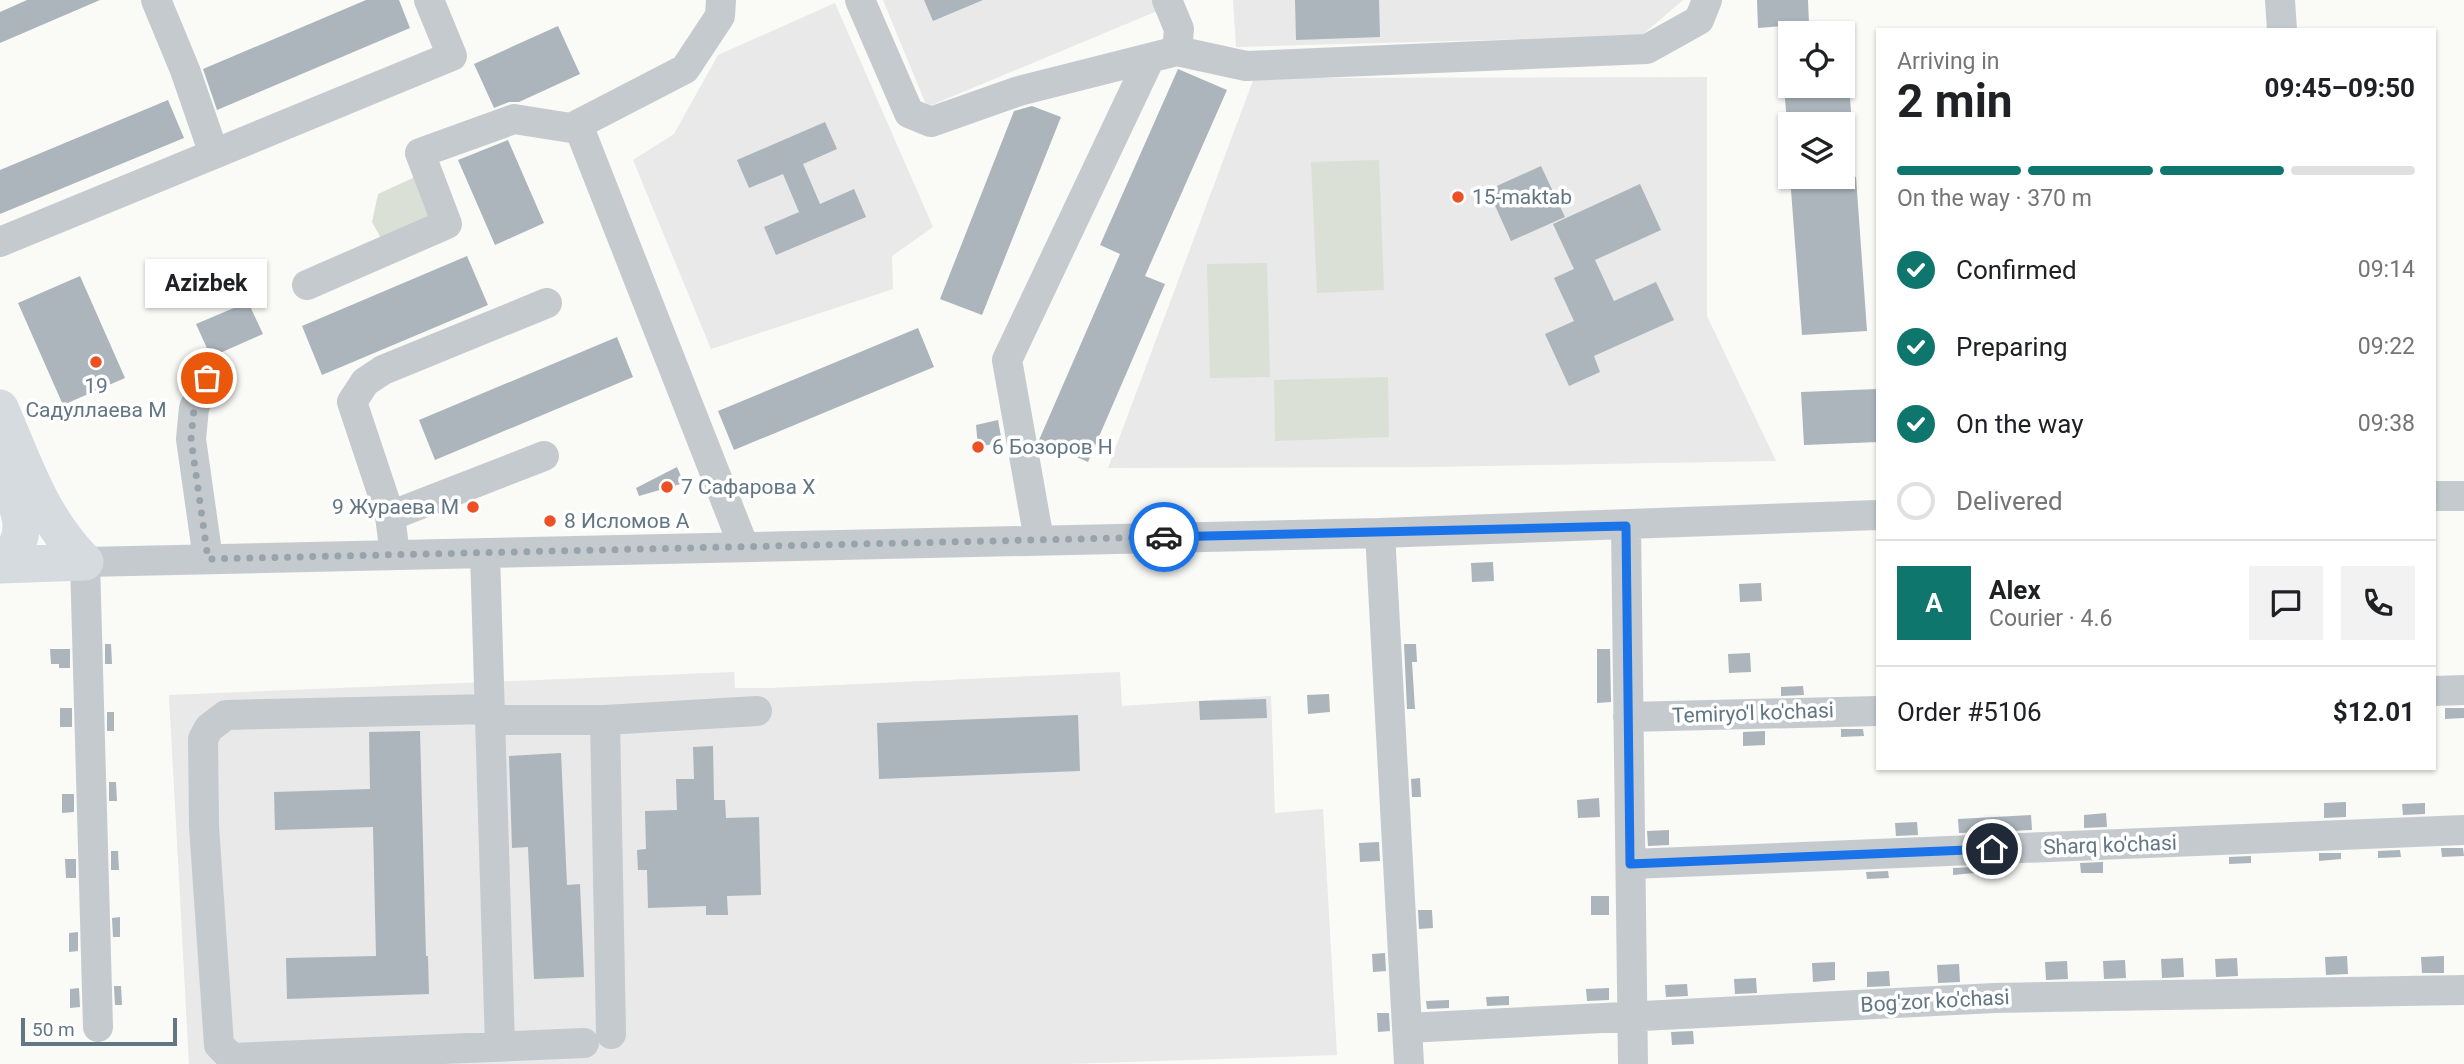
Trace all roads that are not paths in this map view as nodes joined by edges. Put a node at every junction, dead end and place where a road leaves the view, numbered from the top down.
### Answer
1 (156, 0) edge
2 (429, 0) edge
3 (721, 0) edge
4 (860, 0) edge
5 (1167, 0) edge
6 (1707, 0) edge
7 (2280, 0) edge
8 (2282, 28) edge
9 (1164, 54) junction
10 (578, 125) junction
11 (214, 154) junction
12 (0, 242) edge
13 (307, 285) dead end
14 (547, 303) dead end
15 (207, 378) dead end
16 (0, 408) edge
17 (544, 456) dead end
18 (0, 468) edge
19 (2436, 496) edge
20 (2464, 496) edge
21 (30, 508) junction
22 (1876, 515) edge
23 (390, 516) junction
24 (1626, 526) junction
25 (1380, 533) junction
26 (1039, 540) junction
27 (744, 547) junction
28 (485, 553) junction
29 (396, 555) junction
30 (208, 559) junction
31 (0, 560) edge
32 (85, 562) junction
33 (0, 565) edge
34 (2464, 690) edge
35 (2436, 691) edge
36 (1876, 710) edge
37 (757, 711) dead end
38 (490, 714) junction
39 (1628, 717) junction
40 (605, 720) junction
41 (2464, 831) edge
42 (1630, 864) junction
43 (2464, 990) edge
44 (1632, 1016) junction
45 (98, 1027) dead end
46 (1407, 1028) junction
47 (500, 1046) junction
48 (1409, 1064) edge
49 (1633, 1064) edge

1 - 11 street
2 - 11 street
3 - 10 street
4 - 9 street
5 - 9 street
6 - 9 street
7 - 8 street
9 - 26 street
10 - 13 street
10 - 27 street
11 - 12 street
14 - 23 street
15 - 30 street
16 - 21 main road
17 - 23 street
18 - 21 main road
19 - 20 street
21 - 31 main road
21 - 32 main road
22 - 24 street
23 - 29 street
24 - 25 street
24 - 39 street
25 - 26 street
25 - 46 street
26 - 27 street
27 - 28 street
28 - 29 street
28 - 38 street
29 - 30 street
30 - 32 street
32 - 33 main road
32 - 45 street
34 - 35 street
36 - 39 street, Temiryo'l ko'chasi
37 - 40 street
38 - 40 street
38 - 47 street
38 - 47 street
39 - 42 street
40 - 47 street
41 - 42 street, Sharq ko'chasi
42 - 44 street
43 - 44 street, Bog'zor ko'chasi
44 - 46 street, Bog'zor ko'chasi
44 - 49 street
46 - 48 street

